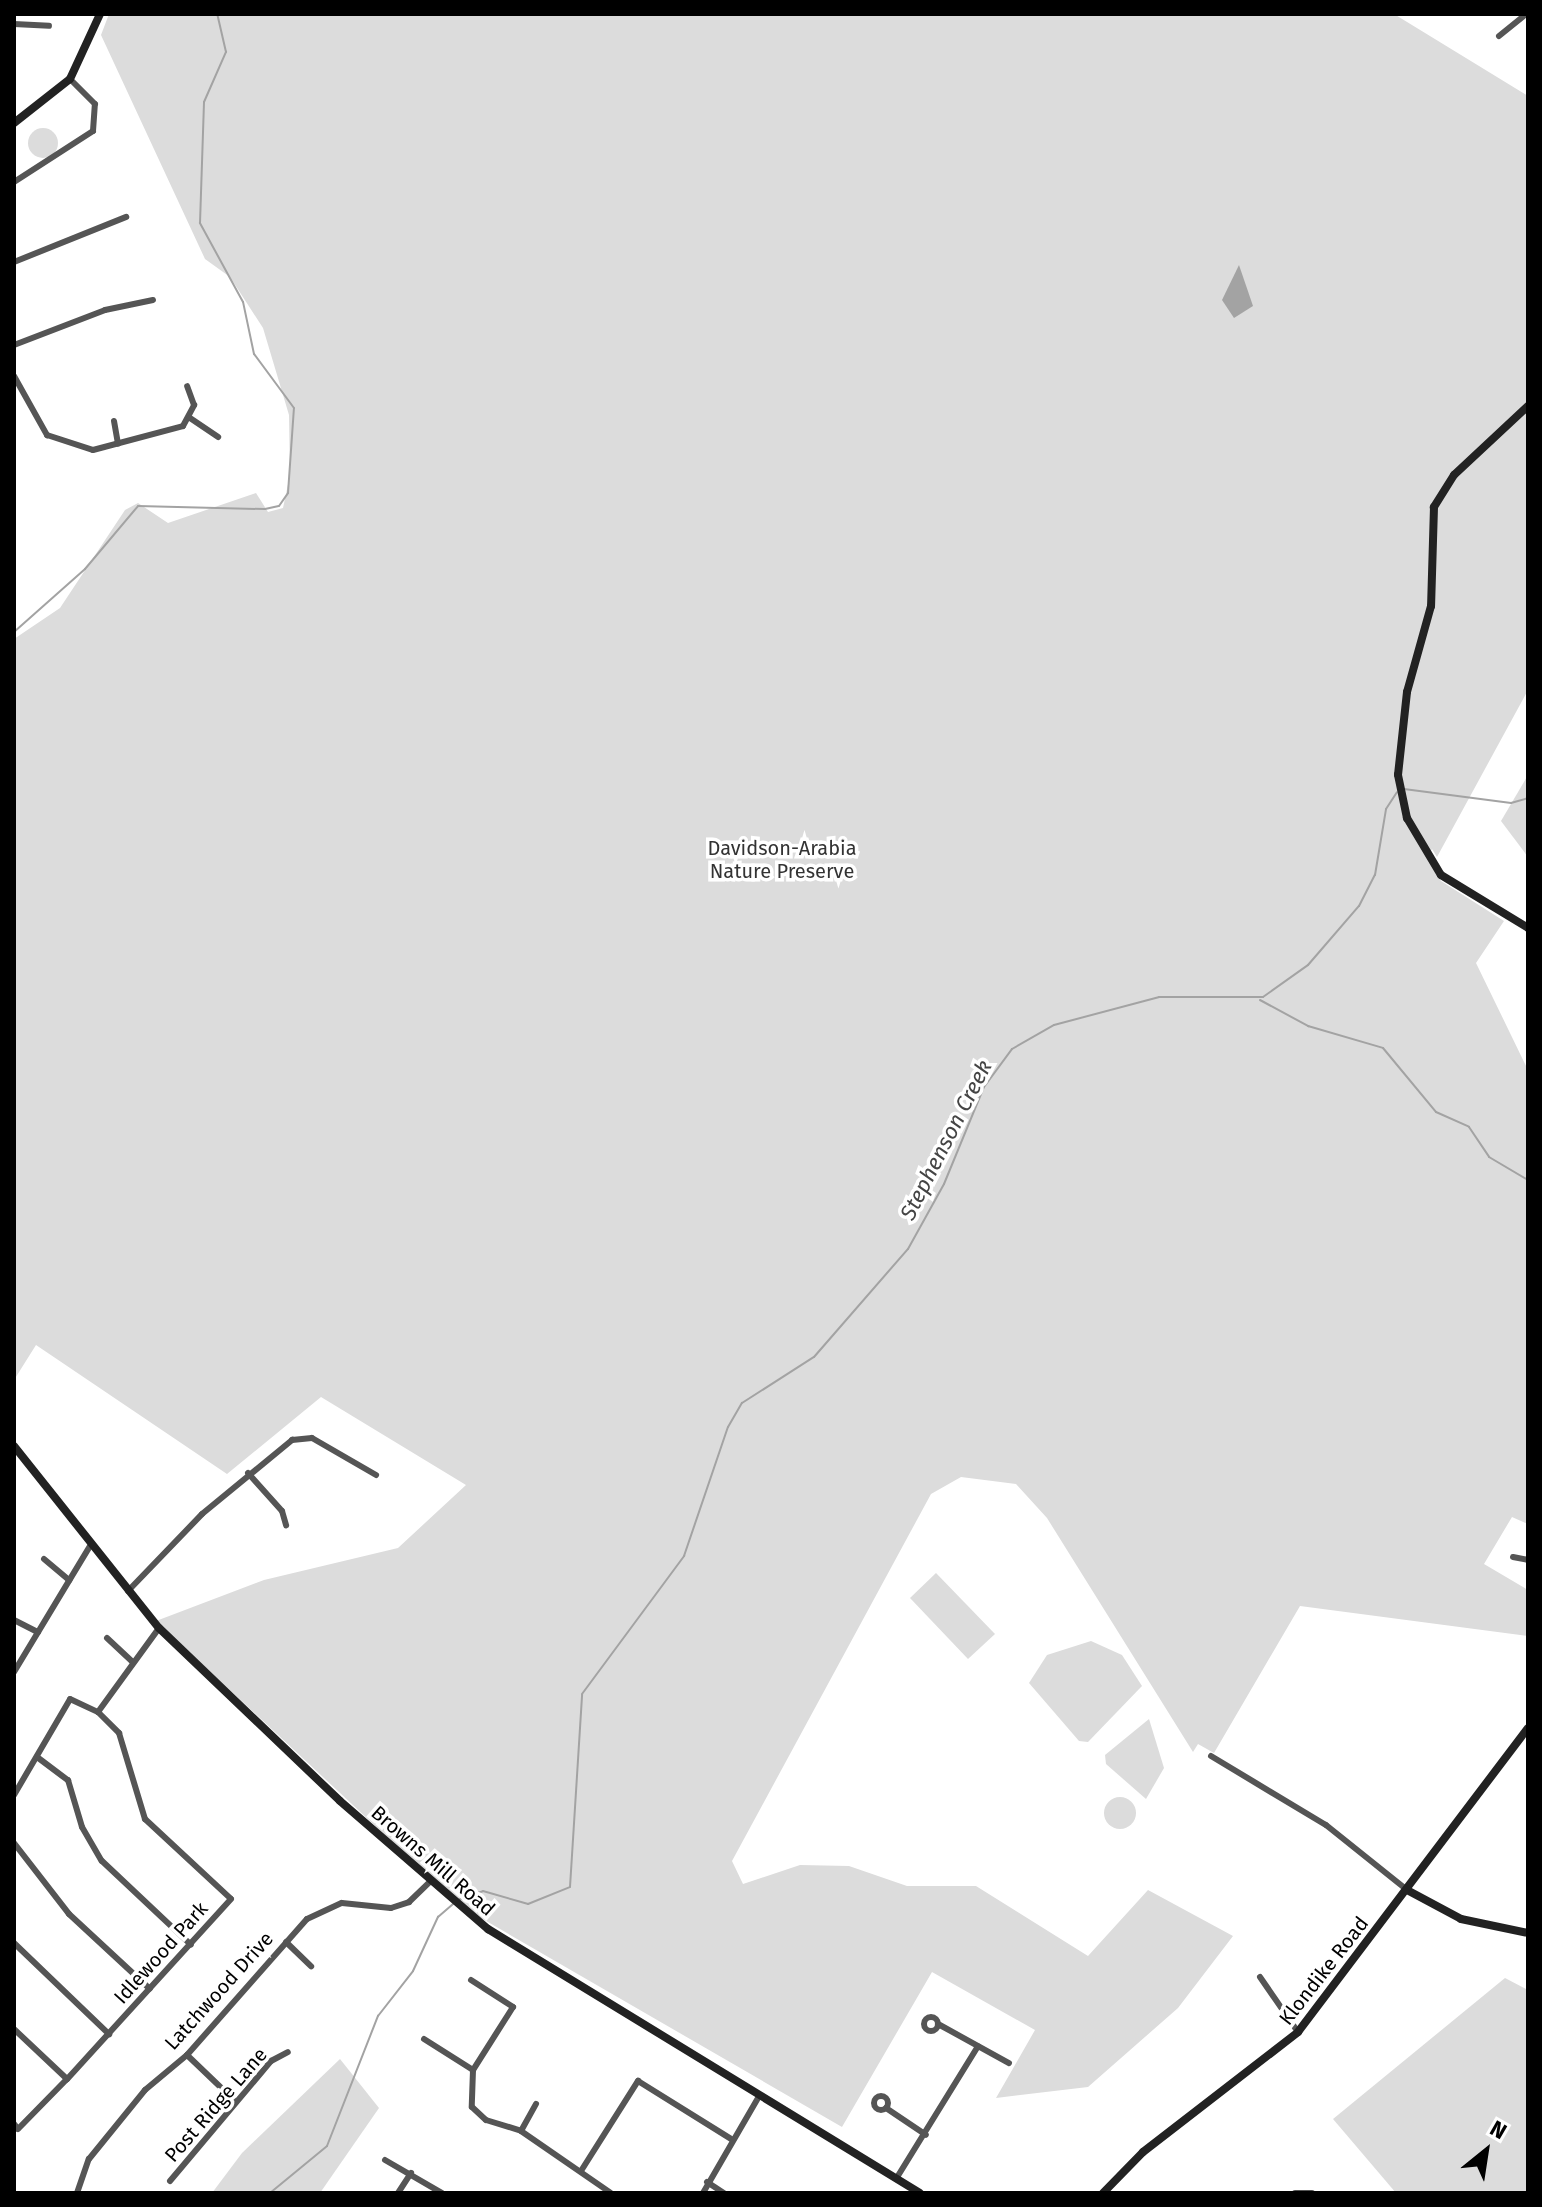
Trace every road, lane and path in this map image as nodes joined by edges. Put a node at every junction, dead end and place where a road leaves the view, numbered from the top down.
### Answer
1 (100, 14) edge
2 (1526, 14) edge
3 (14, 24) edge
4 (49, 26) dead end
5 (1499, 36) dead end
6 (70, 79) junction
7 (14, 123) edge
8 (14, 182) edge
9 (126, 217) dead end
10 (14, 262) edge
11 (153, 300) dead end
12 (14, 345) edge
13 (14, 376) edge
14 (187, 386) dead end
15 (1528, 406) edge
16 (190, 418) junction
17 (114, 421) dead end
18 (218, 437) dead end
19 (118, 444) junction
20 (1528, 928) edge
21 (14, 1446) edge
22 (248, 1473) junction
23 (376, 1475) dead end
24 (286, 1525) dead end
25 (90, 1546) junction
26 (1513, 1557) dead end
27 (44, 1559) dead end
28 (1528, 1560) edge
29 (69, 1580) junction
30 (128, 1591) junction
31 (14, 1620) edge
32 (159, 1628) junction
33 (38, 1632) junction
34 (107, 1638) dead end
35 (132, 1661) junction
36 (14, 1672) edge
37 (98, 1712) junction
38 (1528, 1728) edge
39 (1211, 1756) dead end
40 (37, 1757) junction
41 (14, 1795) edge
42 (14, 1843) edge
43 (431, 1881) junction
44 (1407, 1890) junction
45 (319, 1901) dead end
46 (324, 1909) junction
47 (1528, 1933) edge
48 (286, 1942) junction
49 (14, 1943) edge
50 (191, 1945) junction
51 (311, 1966) dead end
52 (1260, 1977) dead end
53 (471, 1980) dead end
54 (150, 1989) junction
55 (938, 2024) dead end
56 (14, 2029) edge
57 (1298, 2032) junction
58 (109, 2034) junction
59 (424, 2039) dead end
60 (978, 2046) junction
61 (288, 2052) dead end
62 (187, 2055) junction
63 (1009, 2063) dead end
64 (473, 2070) junction
65 (67, 2079) junction
66 (468, 2097) junction
67 (458, 2098) dead end
68 (758, 2098) junction
69 (235, 2101) junction
70 (536, 2104) dead end
71 (886, 2108) dead end
72 (16, 2130) edge
73 (521, 2131) junction
74 (926, 2135) junction
75 (731, 2139) junction
76 (385, 2160) dead end
77 (581, 2171) junction
78 (411, 2173) junction
79 (896, 2179) junction
80 (170, 2181) dead end
81 (707, 2182) junction
82 (77, 2193) edge
83 (398, 2193) edge
84 (442, 2193) edge
85 (611, 2193) edge
86 (703, 2193) edge
87 (724, 2193) edge
88 (920, 2193) edge
89 (1103, 2193) edge
90 (1295, 2193) edge
91 (1312, 2193) edge

1 - 6 main road
2 - 5 street
3 - 4 street
6 - 7 main road
6 - 8 street
9 - 10 street
11 - 12 street
13 - 19 street
14 - 16 street
15 - 20 main road
16 - 18 street
16 - 19 street
17 - 19 street
21 - 25 main road, Browns Mill Road
22 - 23 street
22 - 24 street
22 - 30 street
25 - 29 street
25 - 30 main road, Browns Mill Road
26 - 28 street
27 - 29 street
29 - 33 street
30 - 32 main road, Browns Mill Road
31 - 33 street
32 - 35 street
32 - 43 main road, Browns Mill Road
33 - 36 street
34 - 35 street
35 - 37 street
37 - 40 street
37 - 50 street, Idlewood Park
38 - 44 main road, Klondike Road
39 - 44 street
40 - 41 street
40 - 50 street
42 - 54 street
43 - 46 street
43 - 68 main road, Browns Mill Road
44 - 47 main road
44 - 57 main road, Klondike Road
45 - 46 street
46 - 48 street, Latchwood Drive
48 - 51 street
48 - 62 street, Latchwood Drive
49 - 58 street
50 - 54 street, Idlewood Park
52 - 57 street
53 - 64 street
54 - 58 street, Idlewood Park
55 - 60 street
56 - 65 street
57 - 89 main road, Klondike Road
58 - 65 street, Idlewood Park
59 - 64 street
60 - 63 street
60 - 74 street
61 - 69 street, Post Ridge Lane
62 - 69 street
62 - 82 street, Latchwood Drive
64 - 66 street
65 - 72 street, Idlewood Park
66 - 67 street
66 - 73 street
68 - 75 street
68 - 79 main road, Browns Mill Road
69 - 80 street, Post Ridge Lane
70 - 73 street
71 - 74 street
73 - 77 street
74 - 79 street
75 - 77 street
75 - 81 street
76 - 78 street
77 - 85 street
78 - 83 street
78 - 84 street
79 - 88 main road, Browns Mill Road
81 - 86 street
81 - 87 street
90 - 91 street

